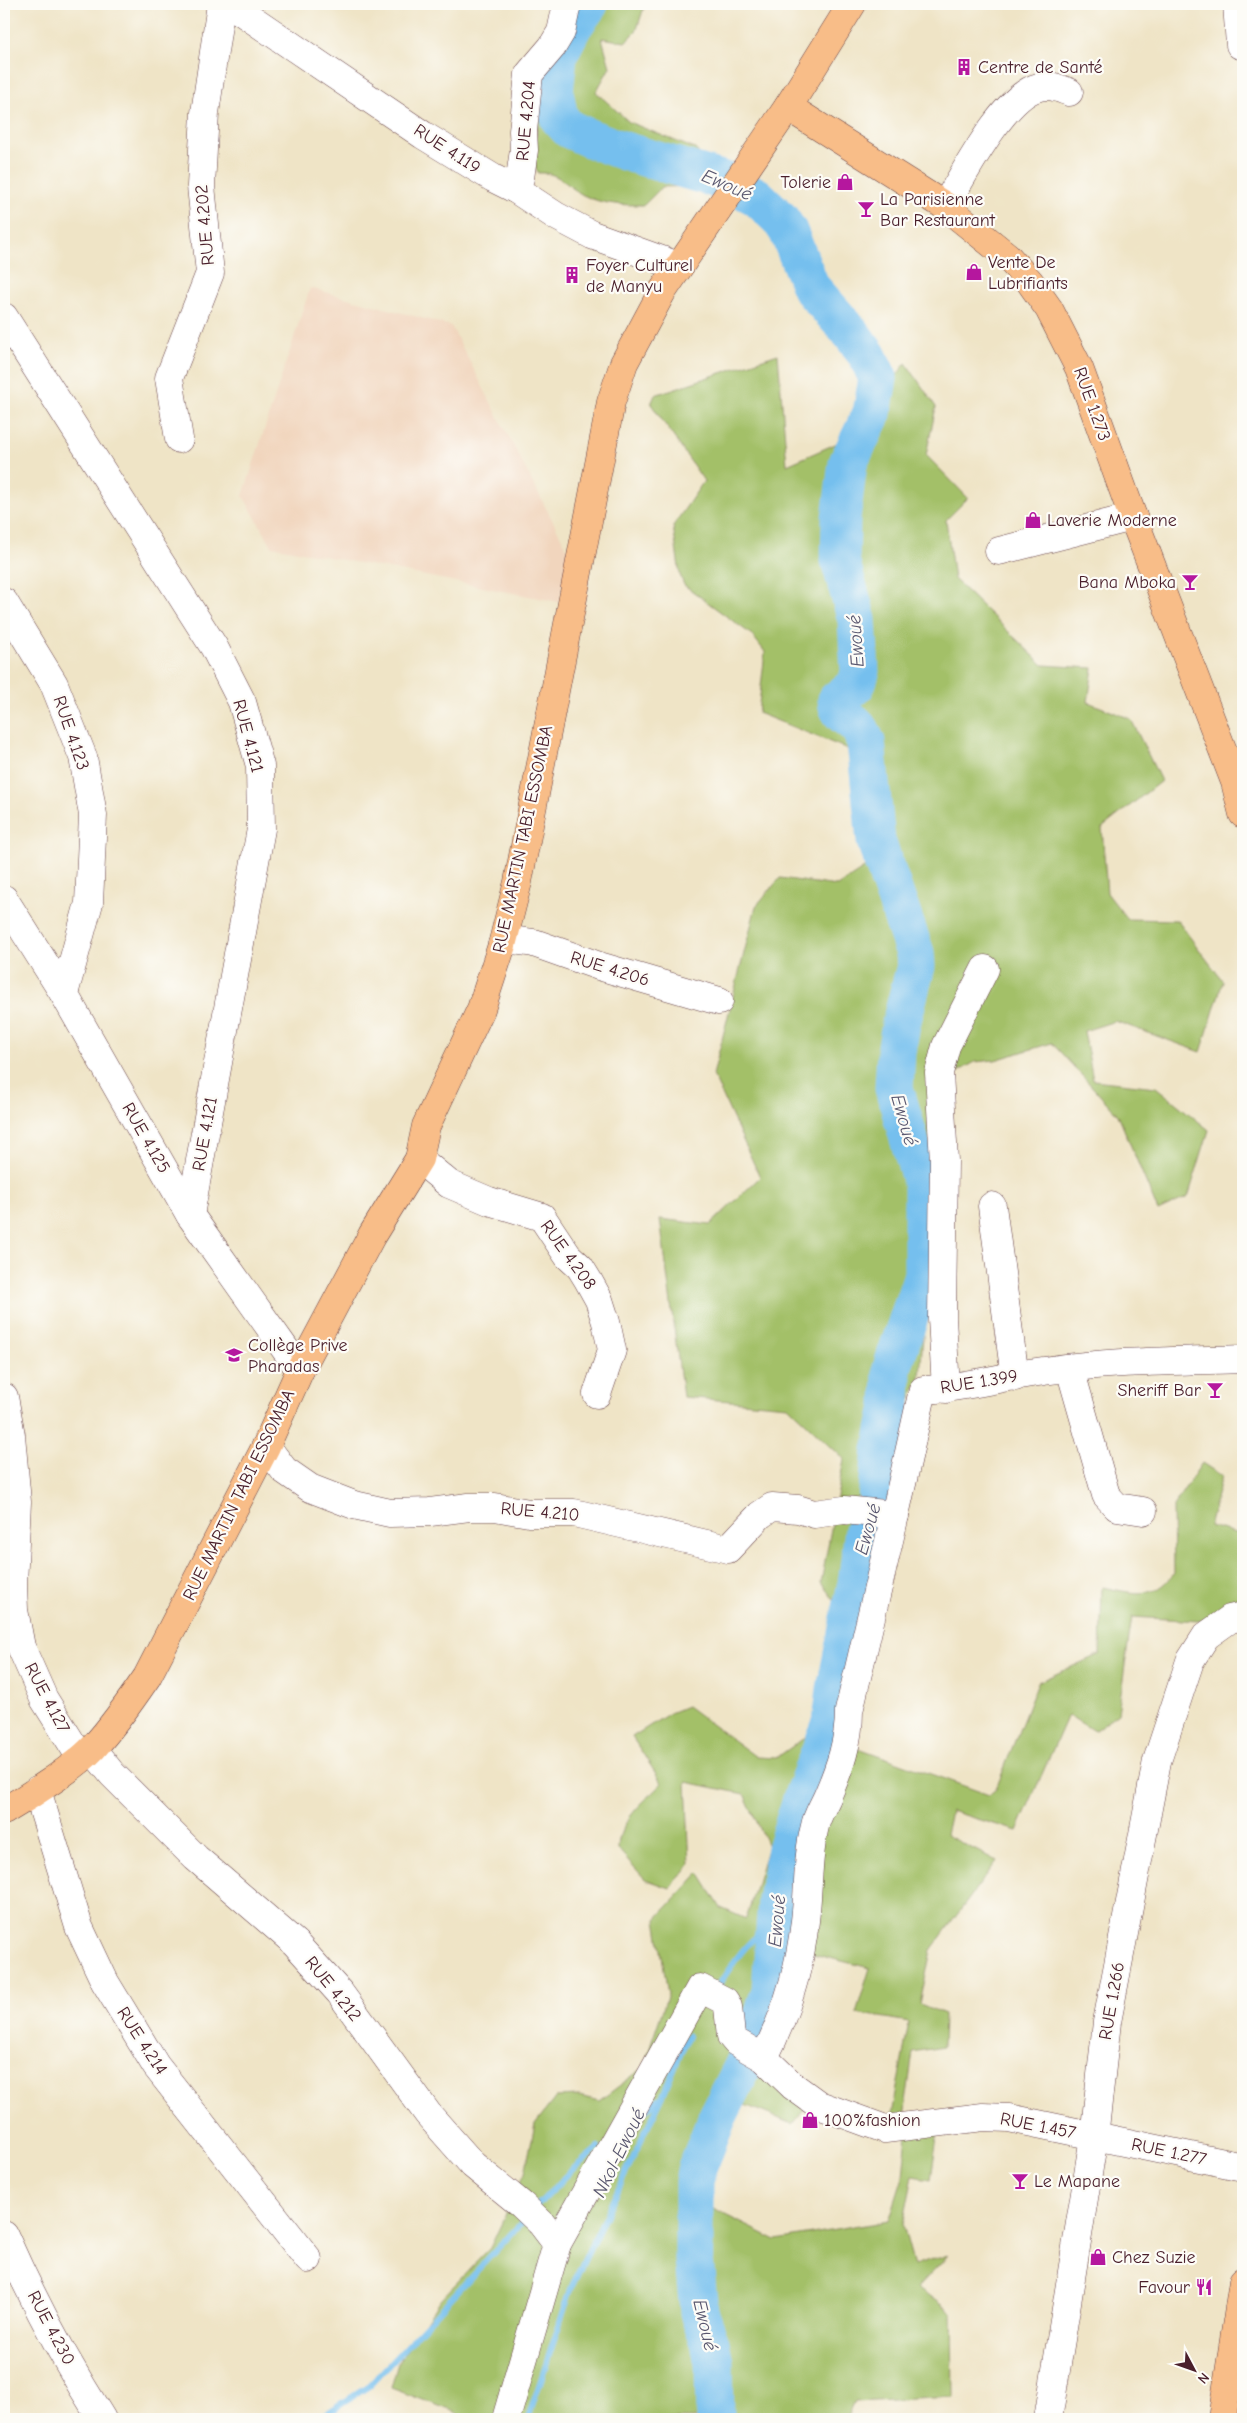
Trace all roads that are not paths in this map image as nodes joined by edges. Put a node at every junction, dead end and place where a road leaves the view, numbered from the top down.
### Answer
1 (221, 4) edge
2 (230, 4) edge
3 (567, 4) edge
4 (852, 4) edge
5 (1236, 4) edge
6 (1240, 45) dead end
7 (1068, 92) dead end
8 (788, 107) junction
9 (515, 189) junction
10 (945, 206) junction
11 (678, 266) junction
12 (4, 317) edge
13 (179, 440) dead end
14 (1133, 518) junction
15 (999, 551) dead end
16 (4, 602) edge
17 (1239, 782) edge
18 (1243, 814) edge
19 (4, 900) edge
20 (502, 945) junction
21 (985, 969) dead end
22 (64, 994) junction
23 (720, 1001) dead end
24 (419, 1159) junction
25 (992, 1206) dead end
26 (190, 1215) junction
27 (1243, 1359) edge
28 (1070, 1369) junction
29 (300, 1370) junction
30 (1014, 1377) junction
31 (946, 1389) junction
32 (597, 1394) dead end
33 (4, 1397) edge
34 (266, 1446) junction
35 (1143, 1511) dead end
36 (891, 1514) junction
37 (1243, 1616) edge
38 (86, 1754) junction
39 (37, 1790) junction
40 (4, 1811) edge
41 (764, 2058) junction
42 (1094, 2137) junction
43 (1243, 2167) edge
44 (4, 2235) edge
45 (557, 2244) junction
46 (308, 2259) dead end
47 (1243, 2281) edge
48 (102, 2419) edge
49 (506, 2419) edge
50 (1048, 2419) edge
51 (1222, 2419) edge

1 - 13 street, RUE 4.202
2 - 9 street, RUE 4.119
3 - 9 street, RUE 4.204
4 - 8 main road, RUE MARTIN TABI ESSOMBA
5 - 6 street
7 - 10 street
8 - 10 main road, RUE 1.273
8 - 11 main road, RUE MARTIN TABI ESSOMBA
9 - 11 street, RUE 4.119
10 - 14 main road, RUE 1.273
11 - 20 main road, RUE MARTIN TABI ESSOMBA
12 - 26 street, RUE 4.121
14 - 15 street
14 - 17 main road, RUE 1.273
16 - 22 street, RUE 4.123
17 - 18 main road, RUE 1.273
19 - 22 street, RUE 4.125
20 - 23 street, RUE 4.206
20 - 24 main road, RUE MARTIN TABI ESSOMBA
21 - 31 street
22 - 26 street, RUE 4.125
24 - 29 main road, RUE MARTIN TABI ESSOMBA
24 - 32 street, RUE 4.208
25 - 30 street
26 - 29 street, RUE 4.125
27 - 28 street, RUE 1.399
28 - 30 street, RUE 1.399
28 - 35 street
29 - 34 main road, RUE MARTIN TABI ESSOMBA
30 - 31 street, RUE 1.399
31 - 36 street, RUE 1.399
33 - 38 street, RUE 4.127
34 - 36 street, RUE 4.210
34 - 38 main road, RUE MARTIN TABI ESSOMBA
36 - 41 street
37 - 42 street, RUE 1.266
38 - 39 main road, RUE MARTIN TABI ESSOMBA
38 - 45 street, RUE 4.212
39 - 40 main road, RUE MARTIN TABI ESSOMBA
39 - 46 street, RUE 4.214
41 - 42 street, RUE 1.457
41 - 45 street, RUE 1.457
42 - 43 street, RUE 1.277
42 - 50 street, RUE 1.266
44 - 48 street, RUE 4.230
45 - 49 street
47 - 51 main road

